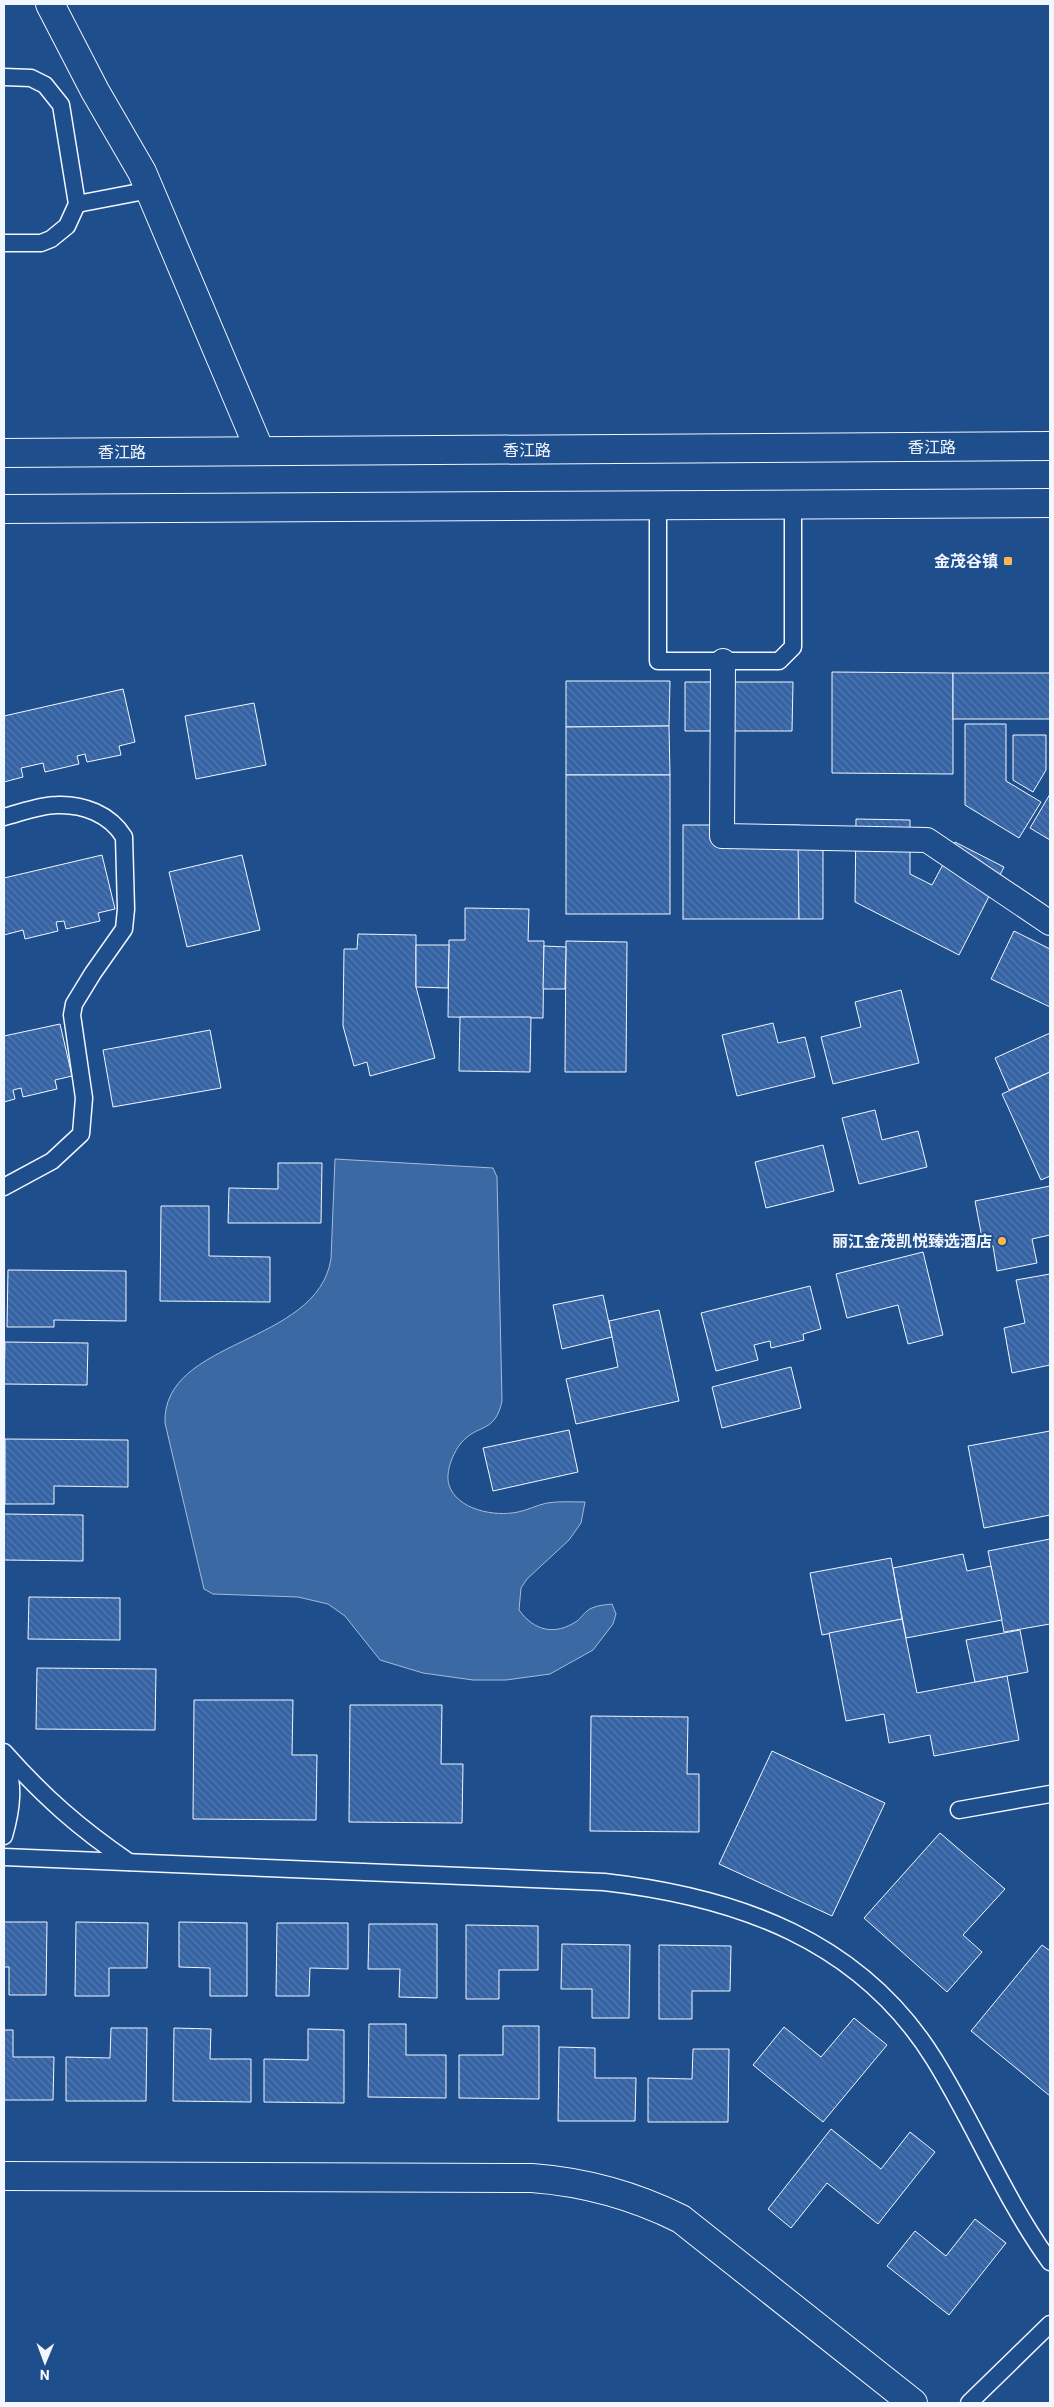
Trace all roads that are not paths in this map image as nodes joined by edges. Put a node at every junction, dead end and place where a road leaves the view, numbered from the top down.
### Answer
1 (50, 4) edge
2 (4, 77) edge
3 (150, 190) junction
4 (77, 204) junction
5 (4, 243) edge
6 (1050, 446) edge
7 (260, 452) junction
8 (4, 453) edge
9 (1050, 503) edge
10 (793, 504) junction
11 (658, 505) junction
12 (4, 509) edge
13 (723, 661) junction
14 (4, 817) edge
15 (1050, 923) edge
16 (4, 1187) edge
17 (4, 1752) edge
18 (4, 1756) edge
19 (1050, 1794) edge
20 (959, 1810) dead end
21 (4, 1836) edge
22 (4, 1857) edge
23 (129, 1862) junction
24 (4, 2176) edge
25 (1050, 2262) edge
26 (1050, 2324) edge
27 (913, 2403) edge
28 (969, 2403) edge

1 - 3 main road
2 - 4 lane
3 - 4 lane
3 - 7 main road
4 - 5 lane
6 - 7 main road, 香江路
7 - 8 main road, 香江路
9 - 10 main road
10 - 11 main road
10 - 13 lane
11 - 12 main road
11 - 13 lane
13 - 15 street
14 - 16 lane
17 - 23 lane
18 - 21 lane
19 - 20 lane
22 - 23 lane
23 - 25 lane
24 - 27 main road
26 - 28 lane

